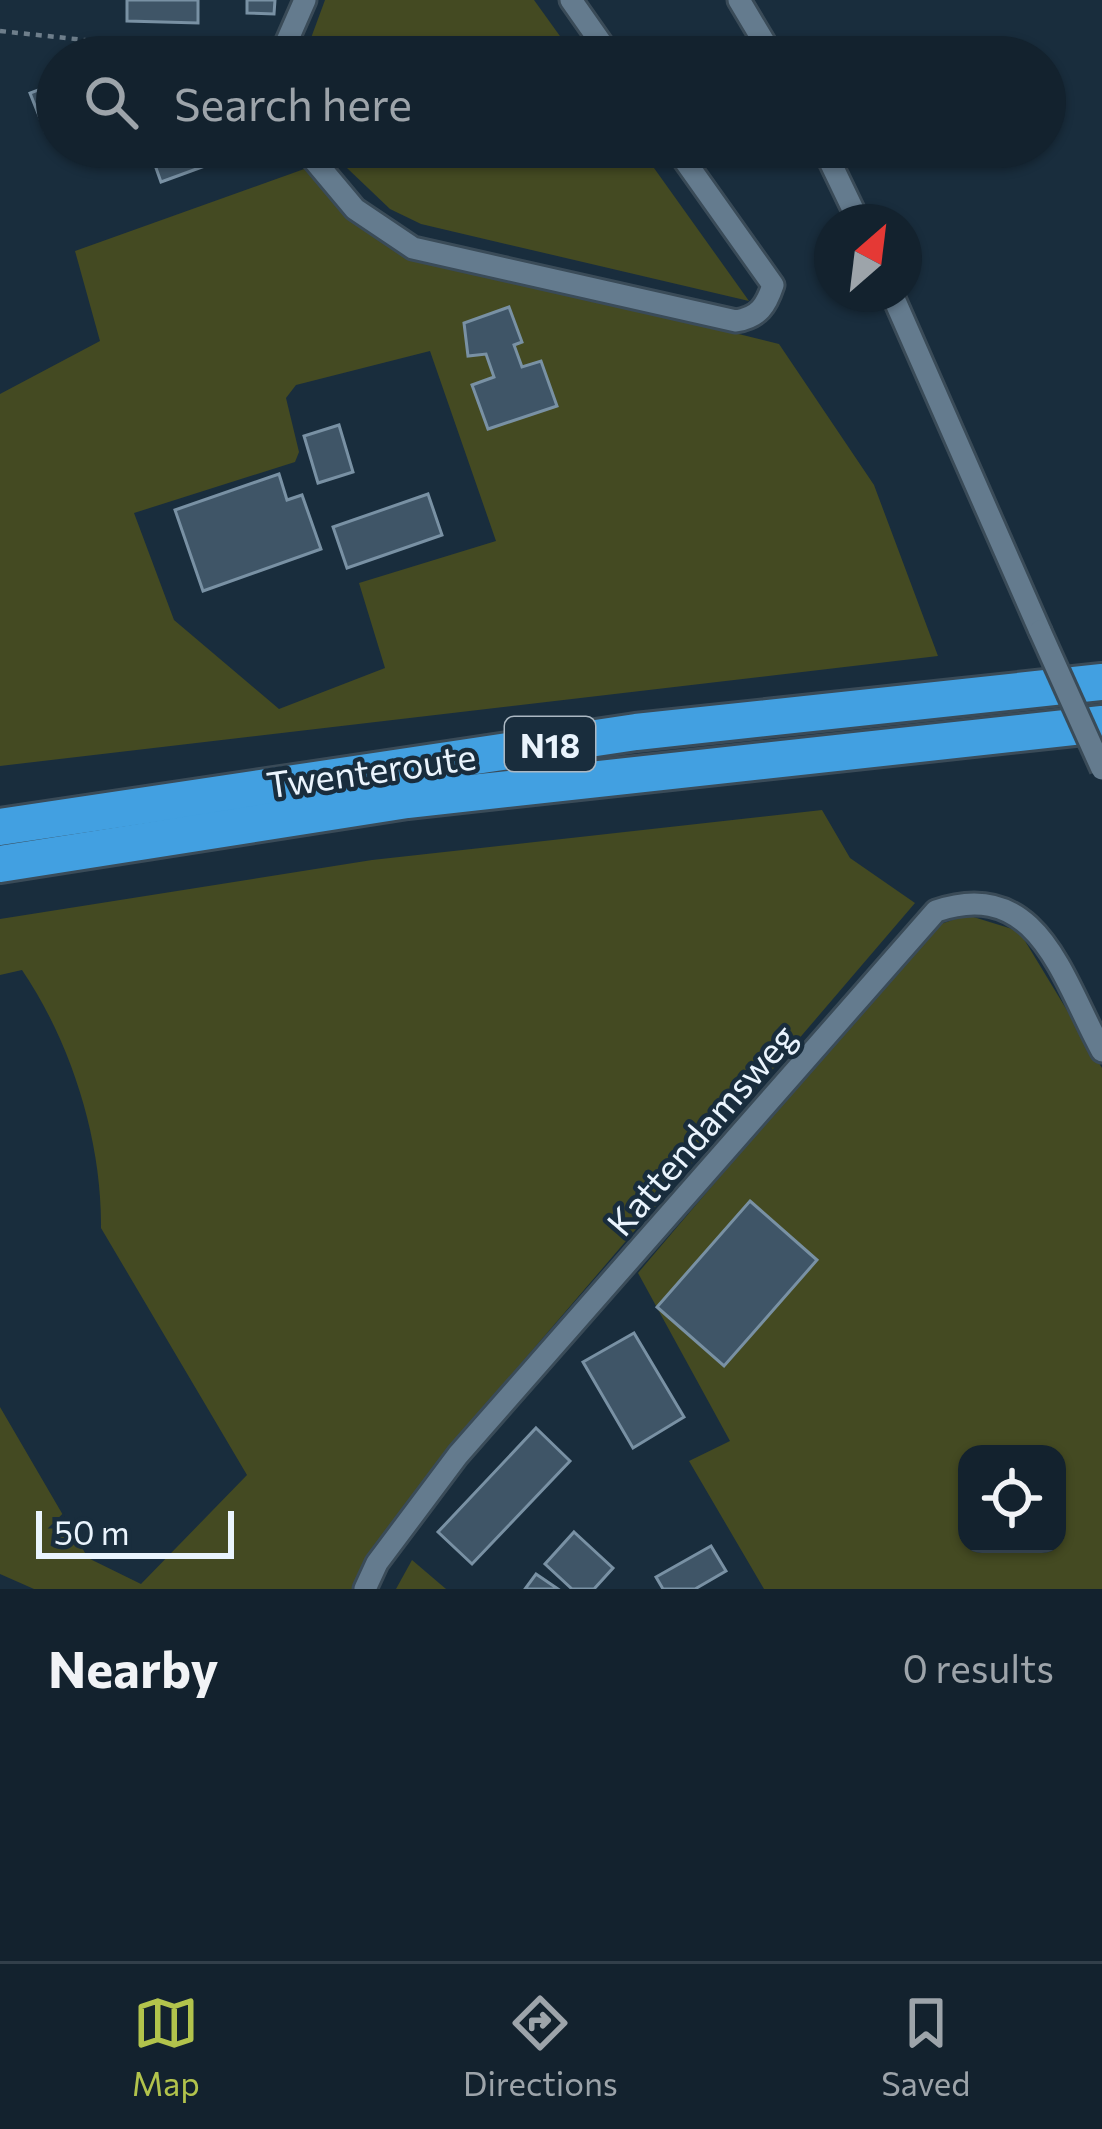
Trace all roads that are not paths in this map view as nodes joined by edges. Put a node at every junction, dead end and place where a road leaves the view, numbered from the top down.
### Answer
1 (305, 0) edge
2 (571, 0) edge
3 (739, 0) edge
4 (289, 36) edge
5 (596, 36) edge
6 (760, 36) edge
7 (321, 168) edge
8 (690, 168) edge
9 (833, 168) edge
10 (850, 204) edge
11 (900, 312) edge
12 (1102, 682) edge
13 (1102, 724) edge
14 (1102, 770) edge
15 (0, 827) edge
16 (0, 864) edge
17 (1102, 1051) edge
18 (365, 1589) edge

1 - 4 street
2 - 5 street
3 - 6 street
7 - 8 street
9 - 10 street
11 - 14 street, bridge
12 - 15 highway, Twenteroute / N18
13 - 16 highway, Twenteroute / N18
17 - 18 street, Kattendamsweg

